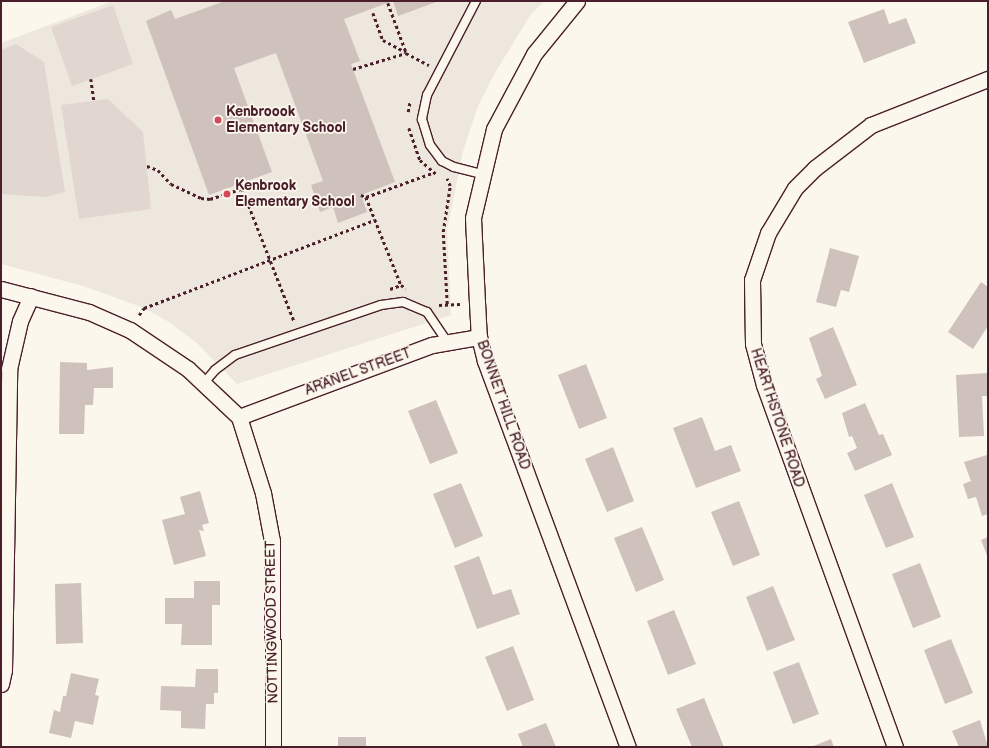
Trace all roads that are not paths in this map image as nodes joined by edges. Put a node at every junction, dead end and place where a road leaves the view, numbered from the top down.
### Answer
1 (476, 1) edge
2 (577, 1) edge
3 (988, 79) edge
4 (482, 174) junction
5 (1, 289) edge
6 (31, 296) junction
7 (479, 336) junction
8 (447, 342) junction
9 (203, 384) junction
10 (239, 417) junction
11 (3, 551) edge
12 (1, 684) edge
13 (273, 747) edge
14 (628, 747) edge
15 (895, 747) edge

1 - 4 lane
2 - 4 street, BONNET HILL ROAD
3 - 15 street, HEARTHSTONE ROAD
4 - 7 street, BONNET HILL ROAD
5 - 6 street, NOTTINGWOOD STREET
6 - 9 street, NOTTINGWOOD STREET
6 - 11 street
7 - 8 street, ARANEL STREET
7 - 14 street, BONNET HILL ROAD
8 - 9 lane
8 - 10 street, ARANEL STREET
9 - 10 street, NOTTINGWOOD STREET
10 - 13 street, NOTTINGWOOD STREET
11 - 12 street

